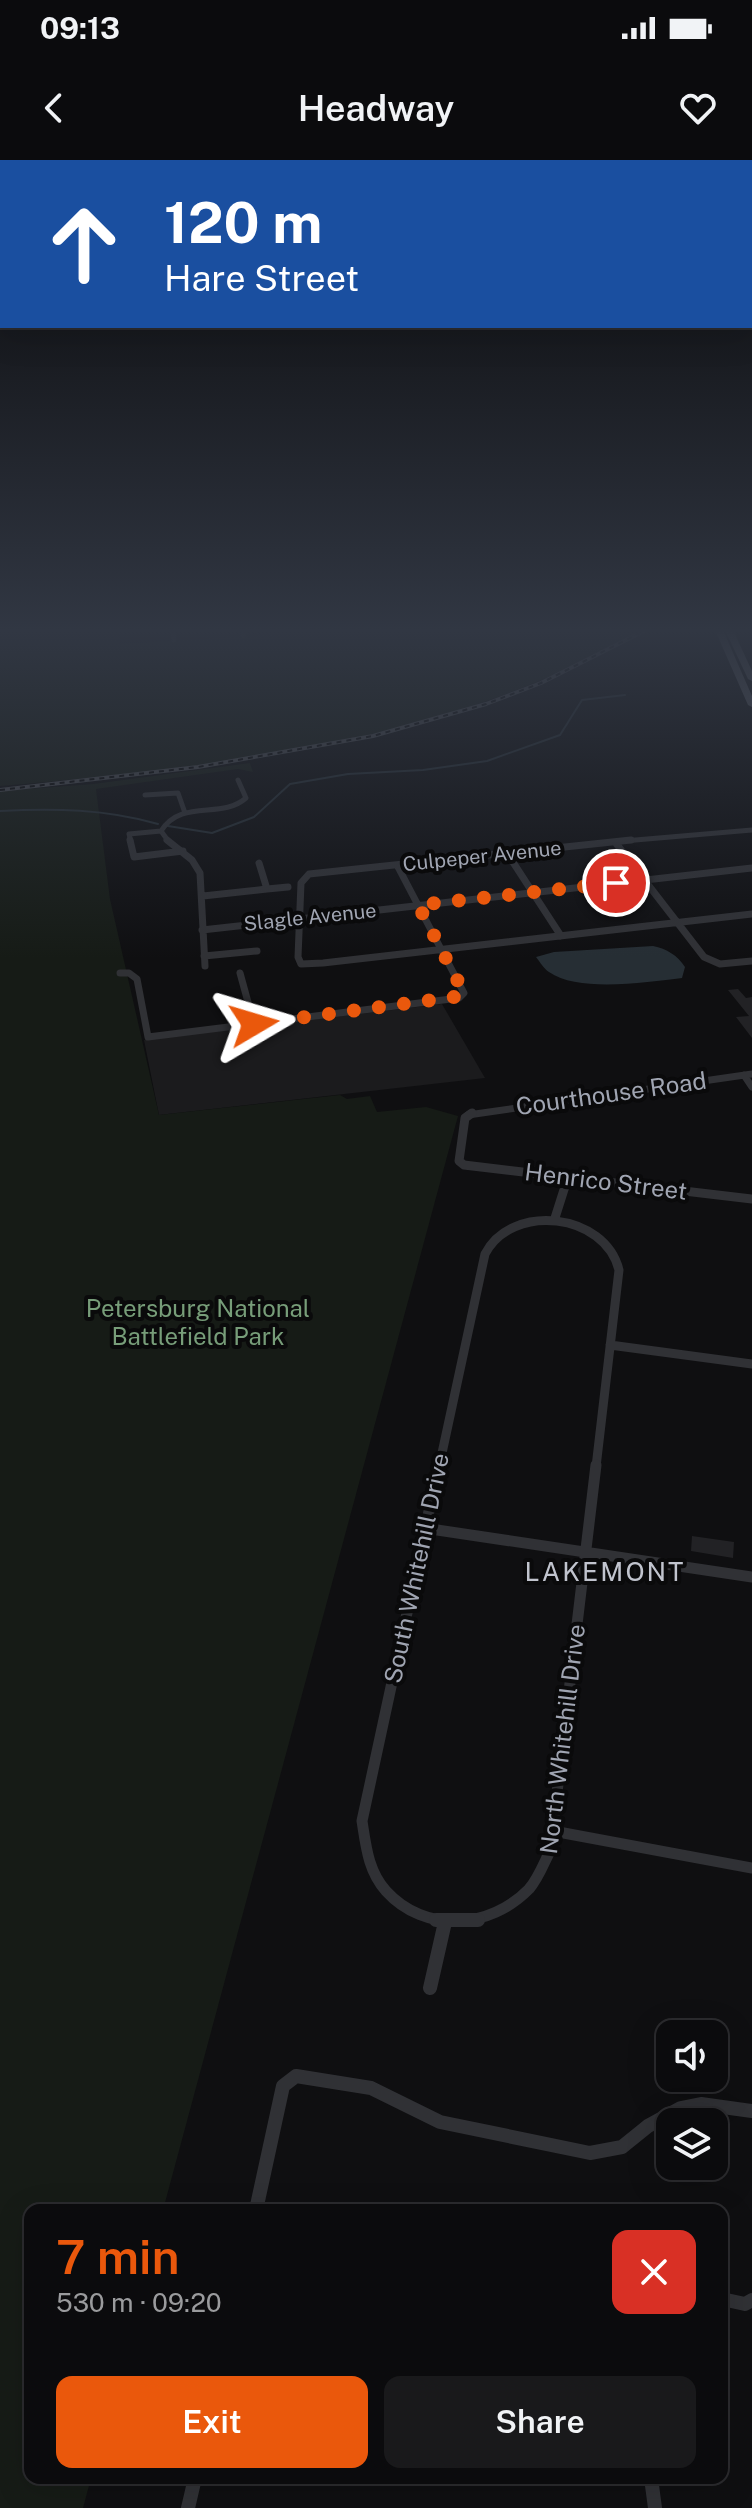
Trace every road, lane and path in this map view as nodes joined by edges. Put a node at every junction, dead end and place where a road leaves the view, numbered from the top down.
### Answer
1 (238, 780) dead end
2 (145, 795) dead end
3 (185, 813) junction
4 (752, 830) edge
5 (161, 831) junction
6 (615, 842) junction
7 (183, 851) junction
8 (507, 853) junction
9 (259, 863) dead end
10 (397, 865) junction
11 (752, 868) edge
12 (644, 880) junction
13 (288, 887) dead end
14 (267, 889) junction
15 (533, 892) junction
16 (203, 896) junction
17 (418, 905) junction
18 (752, 914) edge
19 (300, 918) junction
20 (675, 922) junction
21 (202, 930) junction
22 (561, 936) junction
23 (441, 949) junction
24 (257, 951) dead end
25 (204, 956) junction
26 (752, 961) edge
27 (205, 966) dead end
28 (120, 973) dead end
29 (240, 973) dead end
30 (254, 1024) junction
31 (748, 1075) edge
32 (752, 1087) edge
33 (461, 1163) joint
34 (568, 1177) junction
35 (752, 1199) edge
36 (554, 1221) junction
37 (610, 1345) junction
38 (752, 1364) edge
39 (424, 1528) junction
40 (586, 1553) junction
41 (752, 1577) edge
42 (553, 1831) junction
43 (752, 1868) edge
44 (445, 1922) junction
45 (430, 1988) dead end
46 (752, 2111) edge
47 (257, 2204) edge
48 (728, 2300) edge
49 (752, 2300) edge
50 (194, 2484) edge
51 (652, 2484) edge
52 (188, 2508) edge
53 (655, 2508) edge

1 - 3 street
2 - 3 street
3 - 5 street
4 - 6 street, Culpeper Avenue
5 - 7 street
5 - 7 street
6 - 8 street, Culpeper Avenue
6 - 12 street
7 - 16 street
8 - 10 street, Culpeper Avenue
8 - 15 street
9 - 14 street
10 - 17 street
10 - 19 street, Culpeper Avenue
11 - 12 street, Slagle Avenue
12 - 15 street, Slagle Avenue
12 - 20 street
13 - 14 street
14 - 16 street
15 - 17 street, Slagle Avenue
15 - 22 street
16 - 21 street
17 - 19 street, Slagle Avenue
17 - 23 street
18 - 20 street
19 - 21 street, Slagle Avenue
19 - 23 street
20 - 22 street
20 - 26 street
21 - 25 street
22 - 23 street
23 - 30 street
24 - 25 street
25 - 27 street
28 - 30 street
29 - 30 street
31 - 32 street
31 - 33 street, Courthouse Road
33 - 34 street, Henrico Street
34 - 35 street, Henrico Street
34 - 36 street
36 - 37 street, North Whitehill Drive
36 - 39 street, South Whitehill Drive
37 - 38 street
37 - 40 street, North Whitehill Drive
39 - 40 street
39 - 44 street, South Whitehill Drive
40 - 41 street
40 - 42 street, North Whitehill Drive
42 - 43 street
42 - 44 street, North Whitehill Drive
44 - 45 street
46 - 47 street
48 - 49 street
50 - 52 street
51 - 53 street

